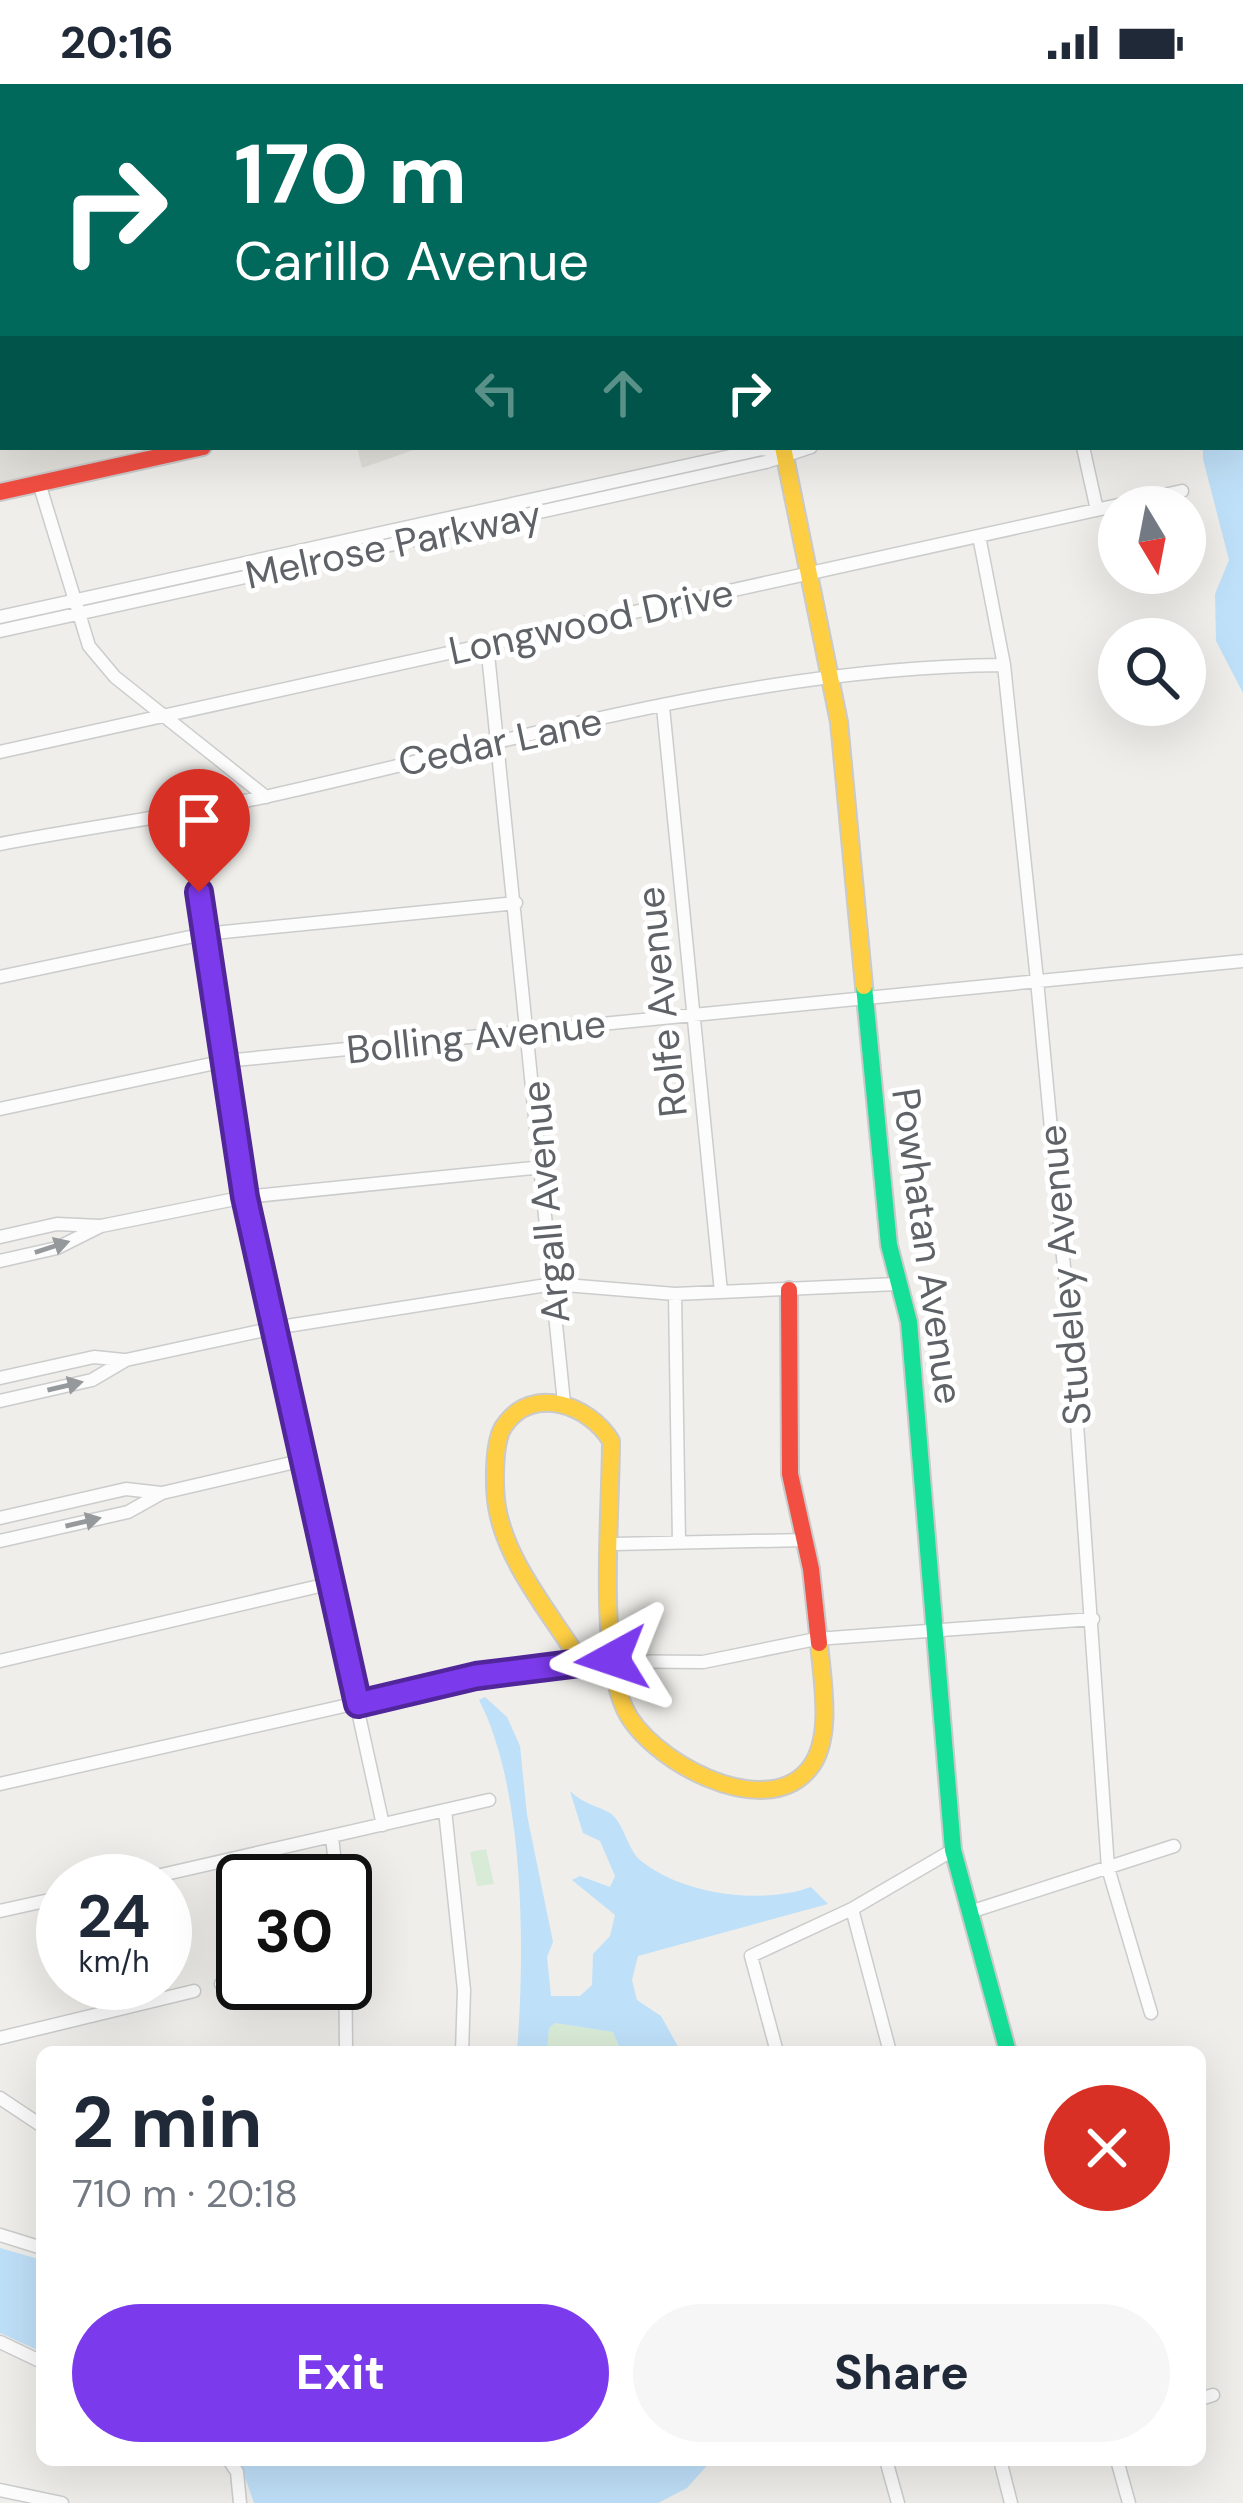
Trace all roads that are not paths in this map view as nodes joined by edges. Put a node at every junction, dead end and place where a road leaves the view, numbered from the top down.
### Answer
1 (189, 450) edge
2 (758, 450) edge
3 (784, 450) edge
4 (1084, 450) edge
5 (39, 483) junction
6 (0, 492) edge
7 (1097, 510) joint
8 (979, 536) junction
9 (811, 573) junction
10 (74, 608) junction
11 (0, 617) edge
12 (0, 631) edge
13 (487, 644) junction
14 (1004, 665) junction
15 (832, 675) junction
16 (663, 707) junction
17 (165, 716) junction
18 (499, 738) junction
19 (0, 752) edge
20 (266, 796) junction
21 (188, 809) junction
22 (0, 844) edge
23 (516, 903) junction
24 (204, 934) junction
25 (1243, 961) edge
26 (0, 977) edge
27 (1036, 980) junction
28 (864, 998) junction
29 (696, 1014) junction
30 (529, 1030) junction
31 (225, 1061) junction
32 (0, 1108) edge
33 (542, 1167) junction
34 (245, 1197) junction
35 (101, 1226) junction
36 (0, 1238) edge
37 (0, 1261) edge
38 (553, 1284) junction
39 (897, 1284) junction
40 (789, 1290) junction
41 (721, 1292) junction
42 (675, 1294) junction
43 (274, 1328) junction
44 (126, 1360) junction
45 (0, 1378) edge
46 (0, 1401) edge
47 (564, 1403) junction
48 (304, 1460) junction
49 (162, 1493) junction
50 (0, 1518) edge
51 (805, 1540) junction
52 (0, 1541) edge
53 (680, 1542) junction
54 (614, 1544) junction
55 (332, 1583) junction
56 (1093, 1619) junction
57 (933, 1628) junction
58 (815, 1639) junction
59 (612, 1659) junction
60 (0, 1661) edge
61 (580, 1661) junction
62 (358, 1704) junction
63 (0, 1784) edge
64 (489, 1800) dead end
65 (446, 1810) junction
66 (383, 1825) junction
67 (332, 1837) junction
68 (1174, 1846) dead end
69 (953, 1850) junction
70 (334, 1854) edge
71 (192, 1868) edge
72 (1108, 1868) junction
73 (36, 1903) edge
74 (852, 1909) junction
75 (0, 1911) edge
76 (970, 1912) junction
77 (194, 1991) dead end
78 (346, 2010) edge
79 (1151, 2013) dead end
80 (0, 2038) edge
81 (346, 2046) edge
82 (462, 2046) edge
83 (775, 2046) edge
84 (888, 2046) edge
85 (1006, 2046) edge
86 (0, 2098) edge
87 (36, 2122) edge
88 (0, 2235) edge
89 (36, 2246) edge
90 (0, 2342) edge
91 (36, 2359) edge
92 (233, 2466) edge
93 (888, 2466) edge
94 (1002, 2466) edge
95 (1119, 2466) edge
96 (0, 2490) edge
97 (62, 2503) edge
98 (240, 2503) edge
99 (898, 2503) edge
100 (1011, 2503) edge
101 (1129, 2503) edge

1 - 5 street
2 - 10 street, Melrose Parkway
3 - 9 street, Powhatan Avenue
4 - 7 street
5 - 6 street
5 - 10 street
7 - 8 street, Longwood Drive
8 - 9 street, Longwood Drive
8 - 14 street, Studeley Avenue
9 - 13 street, Longwood Drive
9 - 15 street, Powhatan Avenue
10 - 11 street, Melrose Parkway
10 - 12 street, Melrose Parkway
10 - 17 street
13 - 17 street, Longwood Drive
13 - 18 street, Argall Avenue
14 - 15 street, Cedar Lane
14 - 27 street, Studeley Avenue
15 - 16 street, Cedar Lane
15 - 28 street, Powhatan Avenue
16 - 18 street, Cedar Lane
16 - 29 street, Rolfe Avenue
17 - 19 street, Longwood Drive
17 - 20 street
18 - 20 street, Cedar Lane
18 - 23 street, Argall Avenue
20 - 21 street, Cedar Lane
21 - 22 street, Cedar Lane
21 - 24 street
23 - 24 street
23 - 30 street, Argall Avenue
24 - 26 street
24 - 31 street
25 - 27 street, Bolling Avenue
27 - 28 street, Bolling Avenue
27 - 56 street, Studeley Avenue
28 - 29 street, Bolling Avenue
28 - 39 street, Powhatan Avenue
29 - 30 street, Bolling Avenue
29 - 41 street, Rolfe Avenue
30 - 31 street, Bolling Avenue
30 - 33 street, Argall Avenue
31 - 32 street, Bolling Avenue
31 - 34 street
33 - 34 street
33 - 38 street, Argall Avenue
34 - 35 street
34 - 43 street
35 - 36 street
37 -> 35 street
38 - 42 street
38 - 43 street
38 - 47 street, Argall Avenue
39 - 40 street
39 - 57 street, Powhatan Avenue
40 - 41 street
40 - 51 street
41 - 42 street
42 - 53 street
43 - 44 street
43 - 48 street
44 - 45 street
46 -> 44 street
47 - 54 street
47 - 61 street
48 - 49 street
48 - 55 street
49 - 50 street
52 -> 49 street
51 - 53 street
51 - 58 street
53 - 54 street
54 - 59 street
55 - 60 street
55 - 62 street
56 - 57 street
56 - 72 street, Studeley Avenue
57 - 58 street
57 - 69 street, Powhatan Avenue
58 - 59 street
58 - 59 street
59 - 61 street
61 - 62 street
62 - 63 street
62 - 66 street
64 - 65 street
65 - 66 street
65 - 82 street
66 - 67 street
67 - 70 street
67 - 71 street
68 - 72 street
69 - 74 street
69 - 76 street, Powhatan Avenue
72 - 76 street
72 - 79 street, Studeley Avenue
73 - 75 street
74 - 83 street
74 - 84 street
76 - 85 street, Powhatan Avenue
77 - 80 street
78 - 81 street
86 - 87 street
88 - 89 street
90 - 91 street
92 - 98 street
93 - 99 street
94 - 100 street
95 - 101 street
96 - 97 street

